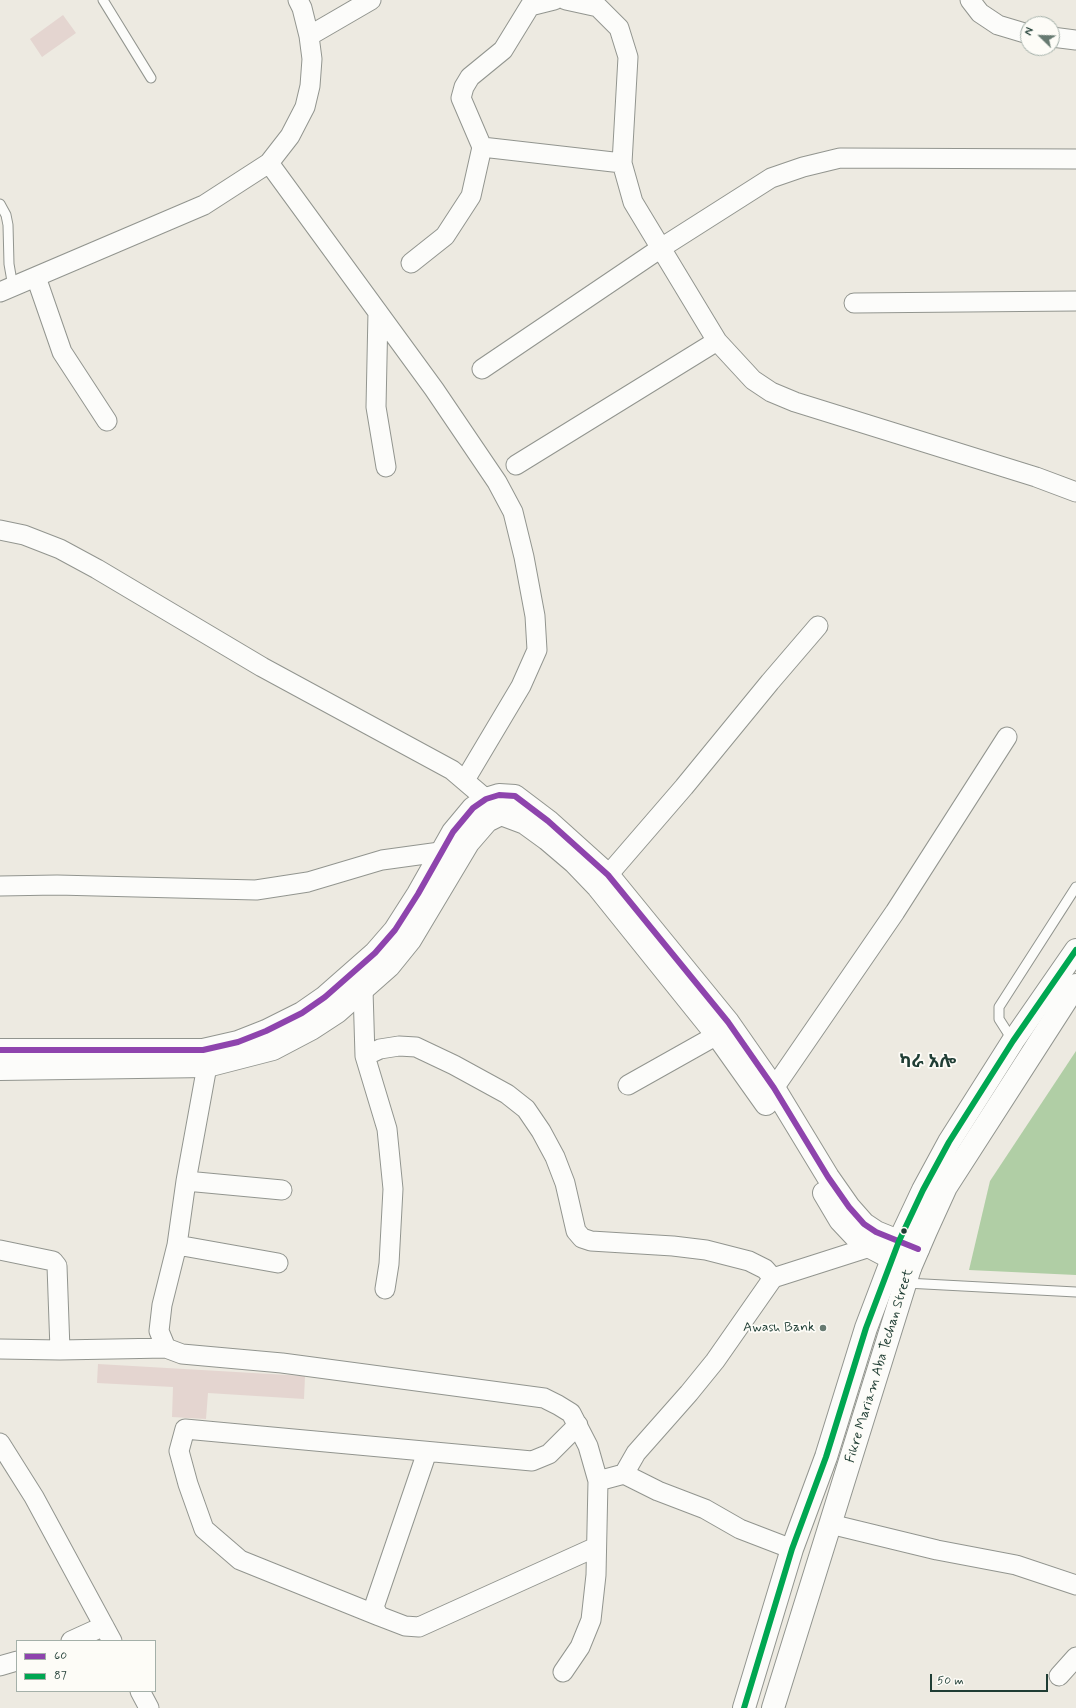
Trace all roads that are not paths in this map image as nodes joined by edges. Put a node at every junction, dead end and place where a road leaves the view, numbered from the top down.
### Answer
1 (104, 0) edge
2 (298, 0) edge
3 (371, 0) edge
4 (554, 0) edge
5 (566, 0) edge
6 (970, 0) edge
7 (1020, 32) edge
8 (309, 36) junction
9 (1060, 38) edge
10 (1076, 40) edge
11 (151, 78) dead end
12 (482, 147) junction
13 (1076, 160) edge
14 (269, 163) junction
15 (622, 163) junction
16 (0, 204) edge
17 (661, 248) junction
18 (412, 263) dead end
19 (36, 277) junction
20 (6, 289) edge
21 (1076, 301) edge
22 (854, 303) dead end
23 (378, 312) junction
24 (717, 341) junction
25 (482, 369) dead end
26 (107, 421) dead end
27 (516, 465) dead end
28 (386, 467) dead end
29 (1076, 492) edge
30 (0, 530) edge
31 (818, 626) dead end
32 (1008, 738) dead end
33 (464, 780) junction
34 (494, 807) junction
35 (440, 852) junction
36 (608, 875) junction
37 (0, 886) edge
38 (1076, 887) edge
39 (1076, 950) edge
40 (1076, 985) edge
41 (363, 990) junction
42 (717, 1034) junction
43 (1013, 1041) junction
44 (0, 1050) edge
45 (365, 1056) junction
46 (207, 1066) junction
47 (0, 1069) edge
48 (628, 1085) dead end
49 (774, 1088) junction
50 (186, 1181) junction
51 (282, 1190) dead end
52 (177, 1245) junction
53 (870, 1247) junction
54 (0, 1250) edge
55 (905, 1260) junction
56 (278, 1263) dead end
57 (773, 1278) junction
58 (385, 1289) dead end
59 (1076, 1292) edge
60 (166, 1348) junction
61 (0, 1349) edge
62 (60, 1350) junction
63 (578, 1425) junction
64 (0, 1443) edge
65 (426, 1452) junction
66 (624, 1474) junction
67 (598, 1481) junction
68 (830, 1524) junction
69 (596, 1547) junction
70 (792, 1549) junction
71 (1076, 1585) edge
72 (379, 1616) junction
73 (108, 1633) edge
74 (76, 1640) edge
75 (1076, 1657) edge
76 (16, 1661) edge
77 (0, 1666) edge
78 (563, 1672) dead end
79 (1059, 1676) dead end
80 (744, 1708) edge
81 (773, 1708) edge

1 - 11 lane
2 - 8 street
3 - 8 street
4 - 12 street
5 - 15 street
6 - 7 street
8 - 14 street
9 - 10 street
12 - 15 street
12 - 18 street
13 - 17 street
14 - 19 street
14 - 23 street
15 - 17 street
16 - 20 lane
17 - 24 street
17 - 25 street
19 - 20 street
19 - 26 street
21 - 22 street
23 - 28 street
23 - 33 street
24 - 27 street
24 - 29 street
30 - 33 street
31 - 36 street
32 - 49 street
33 - 34 street
34 - 35 main road
34 - 36 main road
34 - 41 main road
34 - 42 main road
35 - 37 street
35 - 44 main road
36 - 49 main road
38 - 43 lane
39 - 43 main road
40 - 55 main road, Fikre Mariam Aba Techan Street
41 - 45 street
41 - 46 main road
42 - 48 street
42 - 53 main road
43 - 55 main road
45 - 57 street
45 - 58 street
46 - 47 main road
46 - 50 street
49 - 55 main road
50 - 51 street
50 - 52 street
52 - 56 street
52 - 60 street
53 - 55 main road
53 - 57 street
54 - 62 street
55 - 59 lane
55 - 68 main road, Fikre Mariam Aba Techan Street
55 - 70 main road
57 - 66 street
60 - 62 street
60 - 63 street
61 - 62 street
63 - 65 street
63 - 67 street
64 - 73 street
65 - 72 street
65 - 72 street
66 - 67 street
66 - 70 street
67 - 69 street
68 - 71 street
68 - 81 main road, Fikre Mariam Aba Techan Street
69 - 72 street
69 - 78 street
70 - 80 main road
73 - 74 street
75 - 79 street
76 - 77 street

